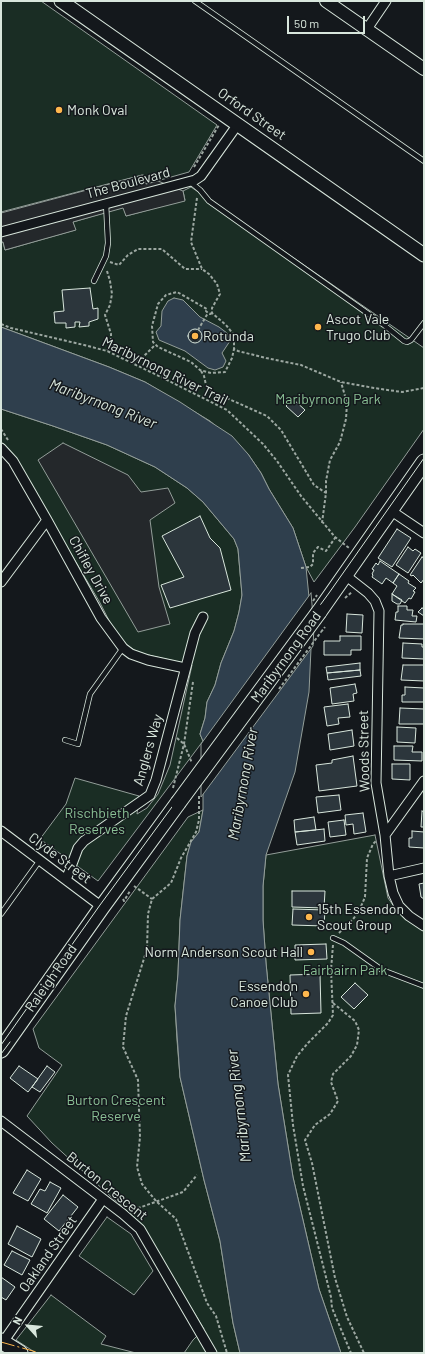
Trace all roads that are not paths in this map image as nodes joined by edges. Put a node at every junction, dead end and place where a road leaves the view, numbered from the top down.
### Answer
1 (60, 1) edge
2 (195, 1) edge
3 (326, 1) edge
4 (386, 1) edge
5 (367, 29) junction
6 (424, 70) edge
7 (238, 124) junction
8 (424, 161) edge
9 (188, 181) junction
10 (106, 203) junction
11 (1, 232) edge
12 (424, 255) edge
13 (94, 281) dead end
14 (424, 323) edge
15 (1, 448) edge
16 (424, 462) edge
17 (390, 510) junction
18 (47, 520) junction
19 (424, 533) edge
20 (345, 575) junction
21 (1, 582) edge
22 (204, 617) dead end
23 (123, 648) junction
24 (185, 668) junction
25 (65, 740) dead end
26 (424, 781) edge
27 (1, 831) edge
28 (385, 835) junction
29 (40, 860) junction
30 (424, 868) edge
31 (389, 876) junction
32 (66, 880) junction
33 (102, 907) junction
34 (1, 914) edge
35 (424, 926) edge
36 (333, 938) road end
37 (424, 986) edge
38 (4, 1041) edge
39 (1, 1121) edge
40 (103, 1199) junction
41 (2, 1343) edge
42 (20, 1353) edge
43 (212, 1353) edge

1 - 7 main road, Orford Street
2 - 8 lane
3 - 5 street
4 - 5 street
5 - 6 street
7 - 9 street, The Boulevard
7 - 12 main road, Orford Street
9 - 10 street, The Boulevard
9 - 14 lane
10 - 11 street, The Boulevard
10 - 13 lane
15 - 18 street, Chifley Drive
16 - 17 main road, Maribyrnong Road
17 - 19 street
17 - 20 main road, Maribyrnong Road
18 - 21 street
18 - 23 street, Chifley Drive
20 - 28 street, Woods Street
20 - 33 main road, Maribyrnong Road, bridge
22 - 24 street, Anglers Way
23 - 24 street, Chifley Drive
23 - 25 lane
24 - 32 street, Anglers Way
26 - 28 street
27 - 29 street, Clyde Street
28 - 31 street, Woods Street
29 - 32 street, Clyde Street
29 - 34 lane
30 - 31 street
31 - 35 street, Woods Street
32 - 33 street, Clyde Street
33 - 38 main road, Raleigh Road
36 - 37 lane
39 - 40 street, Burton Crescent
40 - 41 street, Oakland Street
40 - 43 street, Burton Crescent
41 - 42 main road

